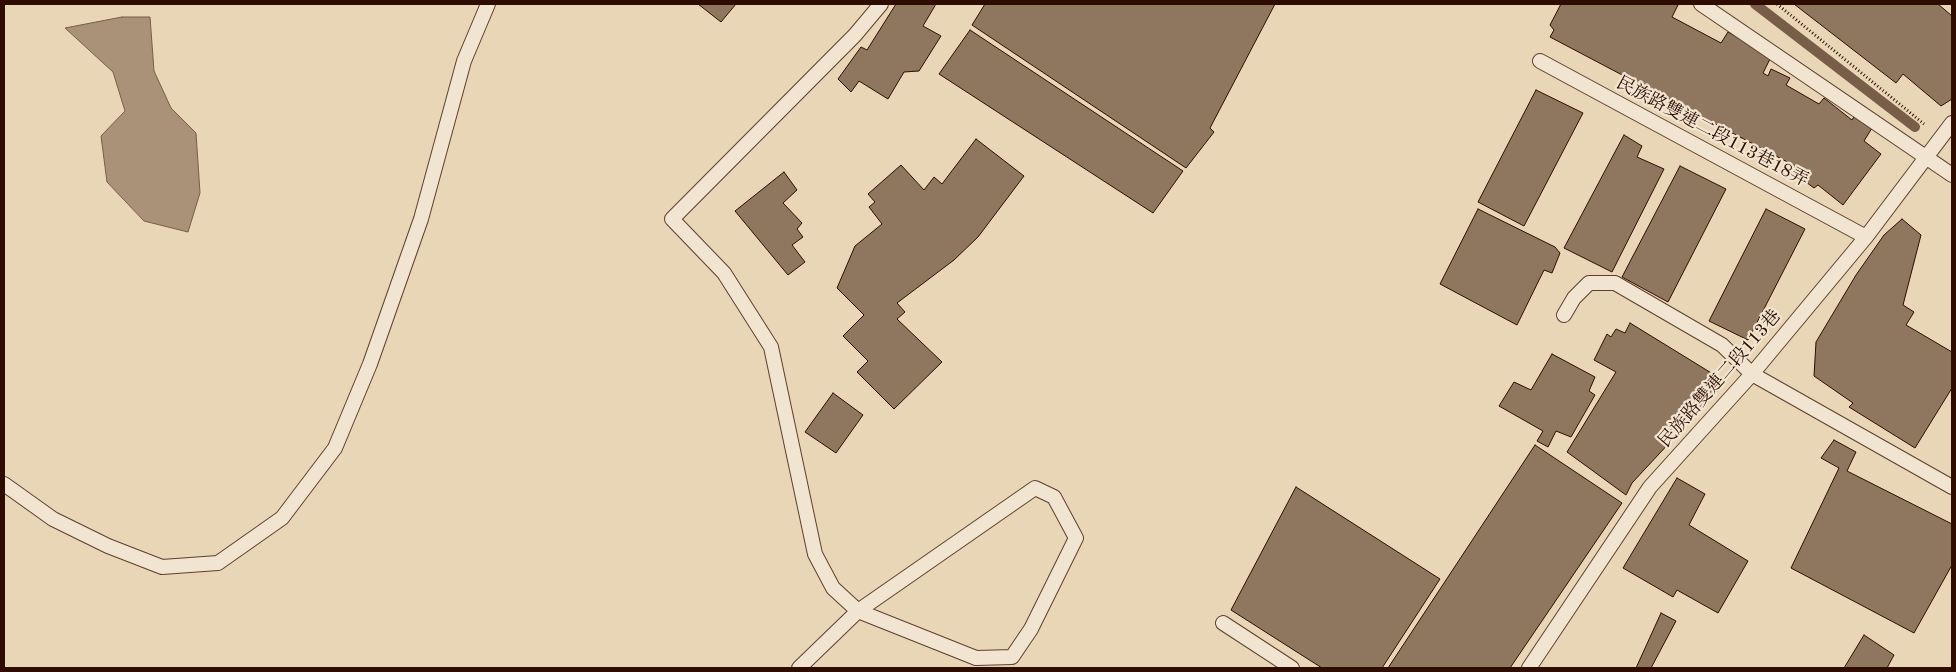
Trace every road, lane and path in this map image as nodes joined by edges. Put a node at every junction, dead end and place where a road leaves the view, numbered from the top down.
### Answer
1 (488, 4) edge
2 (881, 4) edge
3 (1701, 4) edge
4 (1778, 4) edge
5 (1540, 61) dead end
6 (1952, 123) edge
7 (1940, 137) junction
8 (1926, 156) junction
9 (1952, 175) edge
10 (1866, 237) junction
11 (1564, 315) dead end
12 (1752, 374) junction
13 (4, 484) edge
14 (1952, 487) edge
15 (858, 611) junction
16 (1224, 623) dead end
17 (799, 668) edge
18 (1292, 668) edge
19 (1529, 668) edge

1 - 13 lane
2 - 15 lane
3 - 8 lane
4 - 7 path
5 - 10 lane, 民族路雙連二段113巷18弄
6 - 7 lane, 民族路雙連二段113巷
7 - 8 lane, 民族路雙連二段113巷
8 - 9 lane
8 - 10 lane, 民族路雙連二段113巷
10 - 12 lane, 民族路雙連二段113巷
11 - 12 lane
12 - 14 lane
12 - 19 lane, 民族路雙連二段113巷
15 - 15 lane
15 - 17 lane
16 - 18 lane

